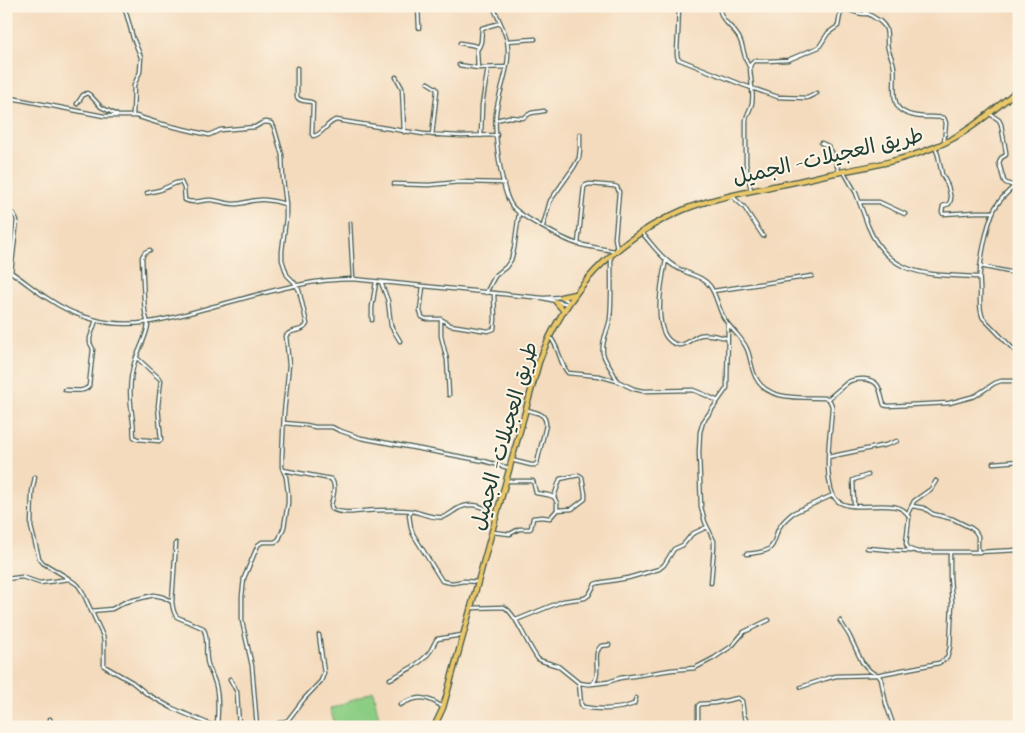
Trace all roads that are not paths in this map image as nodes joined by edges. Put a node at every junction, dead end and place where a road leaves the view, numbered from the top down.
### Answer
1 (124, 6) edge
2 (418, 6) edge
3 (493, 6) edge
4 (679, 6) edge
5 (719, 6) edge
6 (861, 6) edge
7 (867, 14) junction
8 (500, 23) junction
9 (419, 28) dead end
10 (534, 39) dead end
11 (507, 41) junction
12 (460, 43) dead end
13 (479, 47) junction
14 (746, 60) junction
15 (754, 61) junction
16 (459, 65) dead end
17 (750, 66) junction
18 (506, 67) junction
19 (296, 68) dead end
20 (478, 68) junction
21 (488, 68) junction
22 (396, 77) dead end
23 (428, 83) dead end
24 (744, 85) junction
25 (751, 88) junction
26 (1019, 89) edge
27 (752, 92) junction
28 (817, 93) dead end
29 (6, 97) edge
30 (77, 104) dead end
31 (544, 111) dead end
32 (990, 114) junction
33 (118, 115) junction
34 (133, 115) junction
35 (496, 120) junction
36 (404, 132) junction
37 (580, 134) dead end
38 (432, 135) junction
39 (496, 135) junction
40 (481, 136) junction
41 (821, 143) dead end
42 (944, 143) junction
43 (935, 147) junction
44 (842, 172) junction
45 (1019, 182) edge
46 (504, 183) junction
47 (394, 184) dead end
48 (1014, 186) junction
49 (751, 191) junction
50 (147, 193) dead end
51 (731, 195) junction
52 (860, 202) junction
53 (286, 204) junction
54 (6, 211) edge
55 (993, 212) junction
56 (519, 213) junction
57 (905, 214) dead end
58 (350, 223) dead end
59 (542, 226) junction
60 (641, 232) junction
61 (763, 236) dead end
62 (578, 244) junction
63 (150, 250) dead end
64 (616, 250) junction
65 (611, 256) junction
66 (666, 260) junction
67 (980, 266) junction
68 (6, 269) edge
69 (11, 272) junction
70 (1019, 274) edge
71 (812, 276) dead end
72 (979, 277) junction
73 (353, 279) junction
74 (376, 282) junction
75 (381, 282) junction
76 (296, 285) junction
77 (423, 286) junction
78 (714, 291) junction
79 (486, 293) junction
80 (494, 294) junction
81 (575, 294) junction
82 (561, 297) junction
83 (542, 298) junction
84 (556, 302) junction
85 (569, 303) junction
86 (564, 311) junction
87 (441, 319) junction
88 (96, 320) junction
89 (372, 320) dead end
90 (148, 323) junction
91 (728, 324) junction
92 (550, 337) junction
93 (727, 338) junction
94 (400, 341) dead end
95 (1019, 355) edge
96 (136, 357) junction
97 (617, 381) junction
98 (1019, 381) edge
99 (65, 390) dead end
100 (449, 395) dead end
101 (828, 399) junction
102 (718, 401) junction
103 (525, 410) junction
104 (284, 423) junction
105 (896, 441) dead end
106 (828, 457) junction
107 (511, 460) junction
108 (1019, 461) edge
109 (993, 463) dead end
110 (509, 468) junction
111 (283, 470) junction
112 (868, 476) dead end
113 (35, 477) dead end
114 (506, 481) junction
115 (936, 481) dead end
116 (833, 495) junction
117 (554, 497) junction
118 (854, 505) junction
119 (912, 506) junction
120 (557, 510) junction
121 (412, 511) junction
122 (908, 513) junction
123 (496, 516) junction
124 (707, 527) junction
125 (492, 532) junction
126 (176, 543) dead end
127 (867, 548) dead end
128 (1019, 550) edge
129 (912, 551) junction
130 (950, 552) junction
131 (978, 552) junction
132 (746, 554) dead end
133 (69, 578) junction
134 (6, 579) edge
135 (478, 582) junction
136 (711, 582) dead end
137 (172, 602) junction
138 (471, 608) junction
139 (91, 611) junction
140 (516, 620) junction
141 (768, 620) dead end
142 (840, 621) dead end
143 (318, 635) dead end
144 (464, 635) junction
145 (609, 645) dead end
146 (876, 674) junction
147 (230, 679) dead end
148 (390, 680) dead end
149 (579, 682) junction
150 (592, 684) junction
151 (801, 686) dead end
152 (636, 698) dead end
153 (400, 705) dead end
154 (443, 708) junction
155 (50, 719) dead end
156 (209, 725) edge
157 (218, 726) edge
158 (50, 727) edge
159 (239, 727) edge
160 (259, 727) edge
161 (434, 727) edge
162 (698, 727) edge
163 (750, 727) edge
164 (894, 727) edge

1 - 34 street
2 - 9 street
3 - 8 street
4 - 24 street
5 - 14 street
6 - 7 street
7 - 15 street
7 - 42 street
8 - 11 street
8 - 13 street
10 - 11 street
11 - 18 street
12 - 13 street
13 - 20 street
14 - 15 street
14 - 17 street
15 - 17 street
16 - 20 street
17 - 25 street
18 - 21 street
18 - 35 street
19 - 36 street
20 - 21 street
21 - 40 street
22 - 36 street
23 - 38 street
24 - 25 street
24 - 27 street
25 - 27 street
25 - 28 street
26 - 32 main road, طريق العجيلات- الجميل
27 - 49 street
29 - 33 street
30 - 33 street
31 - 35 street
32 - 42 main road, طريق العجيلات- الجميل
32 - 48 street
33 - 34 street
34 - 53 street
35 - 39 street
36 - 38 street
37 - 59 street
38 - 40 street
39 - 40 street
39 - 46 street
41 - 44 street
42 - 43 main road, طريق العجيلات- الجميل
43 - 44 main road, طريق العجيلات- الجميل
43 - 55 street
44 - 49 main road, طريق العجيلات- الجميل
44 - 52 street
45 - 48 street
46 - 47 street
46 - 56 street
48 - 55 street
49 - 51 main road, طريق العجيلات- الجميل
50 - 53 street
51 - 60 main road, طريق العجيلات- الجميل
51 - 61 street
52 - 57 street
52 - 72 street
53 - 76 street
54 - 69 street
55 - 67 street
56 - 59 street
56 - 79 street
58 - 73 street
59 - 62 street
60 - 64 main road, طريق العجيلات- الجميل
60 - 66 street
62 - 64 street
62 - 64 street
63 - 90 street
64 - 65 main road, طريق العجيلات- الجميل
65 - 81 main road, طريق العجيلات- الجميل
65 - 97 street
66 - 78 street
66 - 93 street
67 - 70 street
67 - 72 street
68 - 69 street
69 - 88 street
71 - 78 street
72 - 95 street
73 - 74 street
73 - 76 street
74 - 75 street
74 - 89 street
75 - 77 street
75 - 94 street
76 - 90 street
76 - 104 street
77 - 79 street
77 - 87 street
78 - 91 street
79 - 80 street
80 - 83 street
80 - 87 street
81 - 82 main road
81 - 85 main road, طريق العجيلات- الجميل
82 - 83 street
82 - 85 street
83 - 84 street
84 - 85 street
84 - 86 main road
85 - 86 main road, طريق العجيلات- الجميل
86 - 92 main road, طريق العجيلات- الجميل
87 - 100 street
88 - 90 street
88 - 99 street
90 - 96 street
91 - 93 street
91 - 101 street
92 - 97 street
92 - 103 main road, طريق العجيلات- الجميل
93 - 102 street
96 - 96 street
97 - 102 street
98 - 101 street
101 - 106 street
102 - 124 street
103 - 107 main road, طريق العجيلات- الجميل
103 - 107 street
104 - 110 street
104 - 111 street
105 - 106 street
106 - 116 street
107 - 110 main road, طريق العجيلات- الجميل
108 - 109 street
110 - 114 main road, طريق العجيلات- الجميل
111 - 121 street
111 - 160 street
112 - 118 street
113 - 133 street
114 - 117 street
114 - 123 main road, طريق العجيلات- الجميل
115 - 119 street
116 - 118 street
116 - 132 street
117 - 120 street
117 - 120 street
118 - 122 street
119 - 122 street
119 - 131 street
120 - 125 street
121 - 123 street
121 - 135 street
122 - 129 street
123 - 125 main road, طريق العجيلات- الجميل
124 - 136 street
124 - 140 street
125 - 135 main road, طريق العجيلات- الجميل
126 - 137 street
127 - 129 street
128 - 131 street
129 - 130 street
130 - 131 street
130 - 146 street
133 - 134 street
133 - 139 street
135 - 138 main road, طريق العجيلات- الجميل
137 - 139 street
137 - 157 street
138 - 140 street
138 - 144 main road, طريق العجيلات- الجميل
139 - 156 street
140 - 149 street
141 - 150 street
142 - 146 street
143 - 160 street
144 - 148 street
144 - 154 main road, طريق العجيلات- الجميل
145 - 150 street
146 - 151 street
146 - 164 street
147 - 159 street
149 - 150 street
149 - 152 street
153 - 154 street
154 - 161 main road, طريق العجيلات- الجميل
155 - 158 street
156 - 157 street
162 - 163 street

